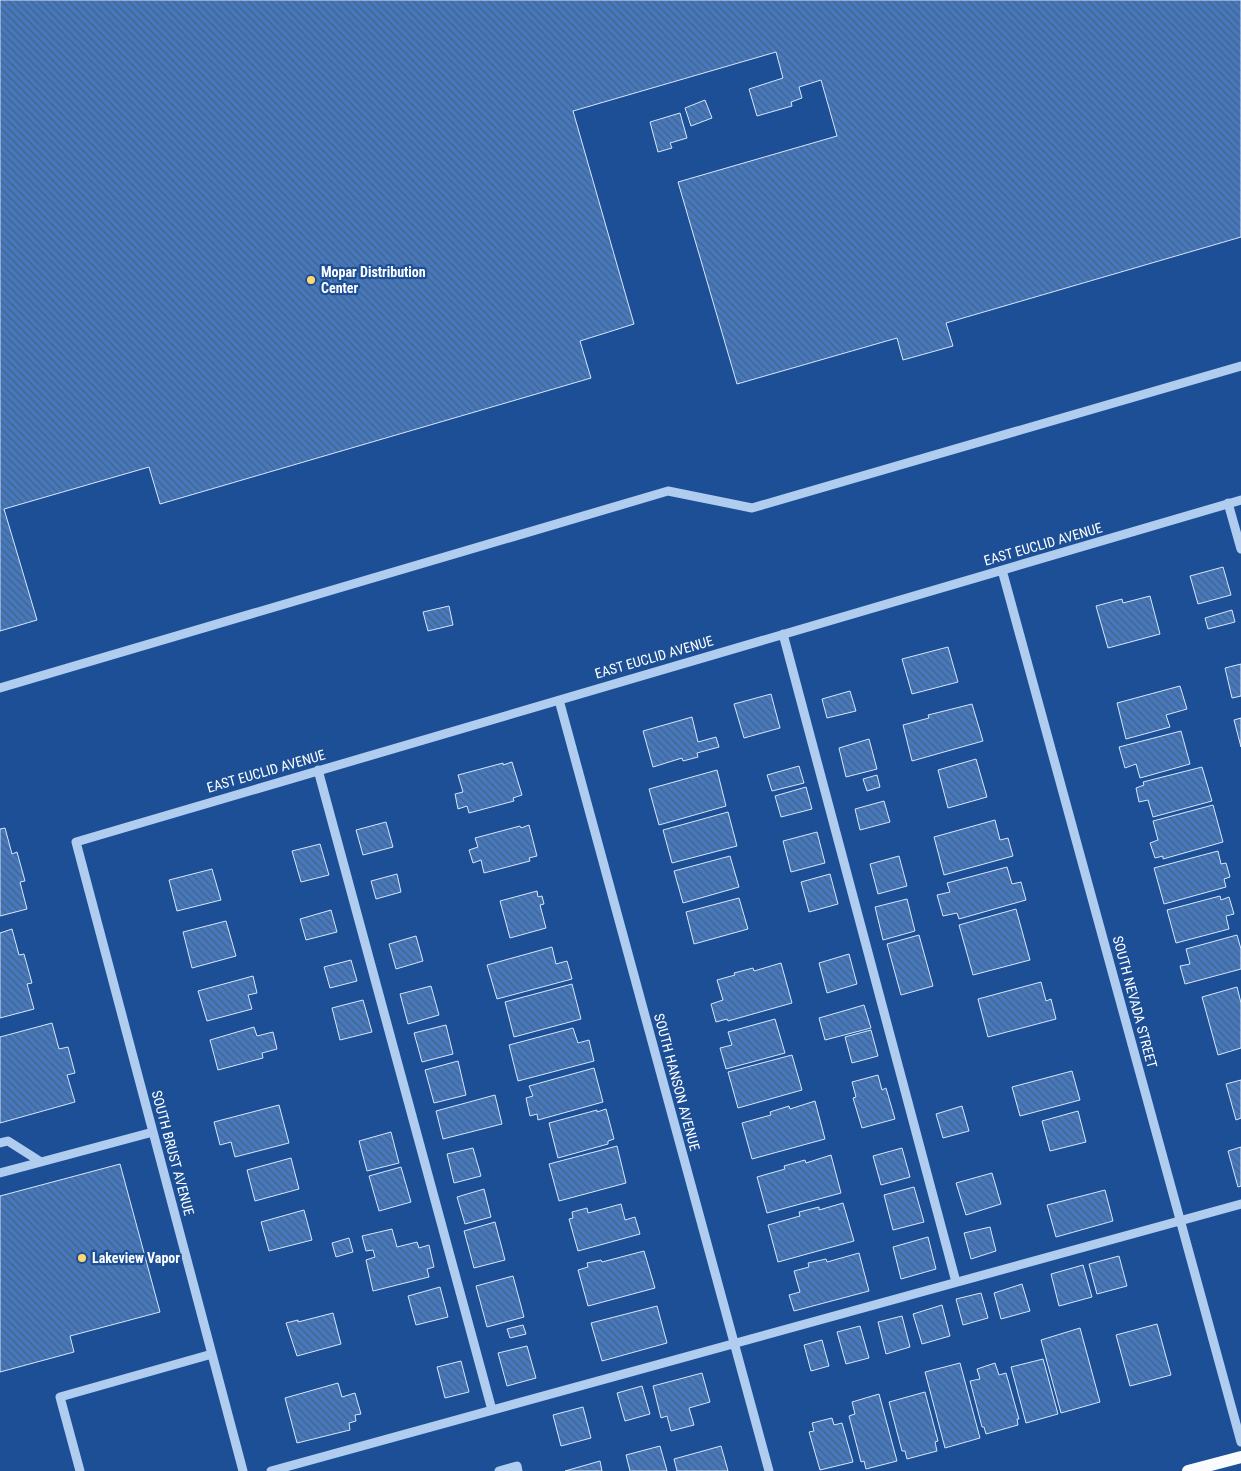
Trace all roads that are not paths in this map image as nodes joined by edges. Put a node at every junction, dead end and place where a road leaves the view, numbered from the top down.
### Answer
1 (1241, 366) edge
2 (1241, 500) edge
3 (1228, 504) junction
4 (1241, 549) edge
5 (1002, 570) junction
6 (784, 634) junction
7 (0, 688) edge
8 (559, 700) junction
9 (318, 770) junction
10 (76, 842) joint
11 (153, 1132) junction
12 (0, 1143) edge
13 (41, 1162) junction
14 (0, 1173) edge
15 (1241, 1204) edge
16 (1180, 1220) junction
17 (956, 1282) junction
18 (734, 1344) junction
19 (212, 1354) junction
20 (492, 1410) junction
21 (1241, 1442) edge
22 (1241, 1456) edge
23 (80, 1471) edge
24 (243, 1471) edge
25 (271, 1471) edge
26 (499, 1471) edge
27 (518, 1471) edge
28 (769, 1471) edge
29 (1188, 1471) edge

1 - 7 street
2 - 3 street, EAST EUCLID AVENUE
3 - 4 street
3 - 5 street, EAST EUCLID AVENUE
5 - 6 street, EAST EUCLID AVENUE
5 - 16 street, SOUTH NEVADA STREET
6 - 8 street, EAST EUCLID AVENUE
6 - 17 street
8 - 9 street, EAST EUCLID AVENUE
8 - 18 street, SOUTH HANSON AVENUE
9 - 10 street, EAST EUCLID AVENUE
9 - 20 street
10 - 11 street, SOUTH BRUST AVENUE
11 - 13 street
11 - 19 street, SOUTH BRUST AVENUE
12 - 13 street
13 - 14 street
15 - 16 street
16 - 17 street
16 - 21 street, SOUTH NEVADA STREET
17 - 18 street
18 - 20 street
18 - 28 street, SOUTH HANSON AVENUE
19 - 23 street
19 - 24 street, SOUTH BRUST AVENUE
20 - 25 street
22 - 29 main road
26 - 27 street

